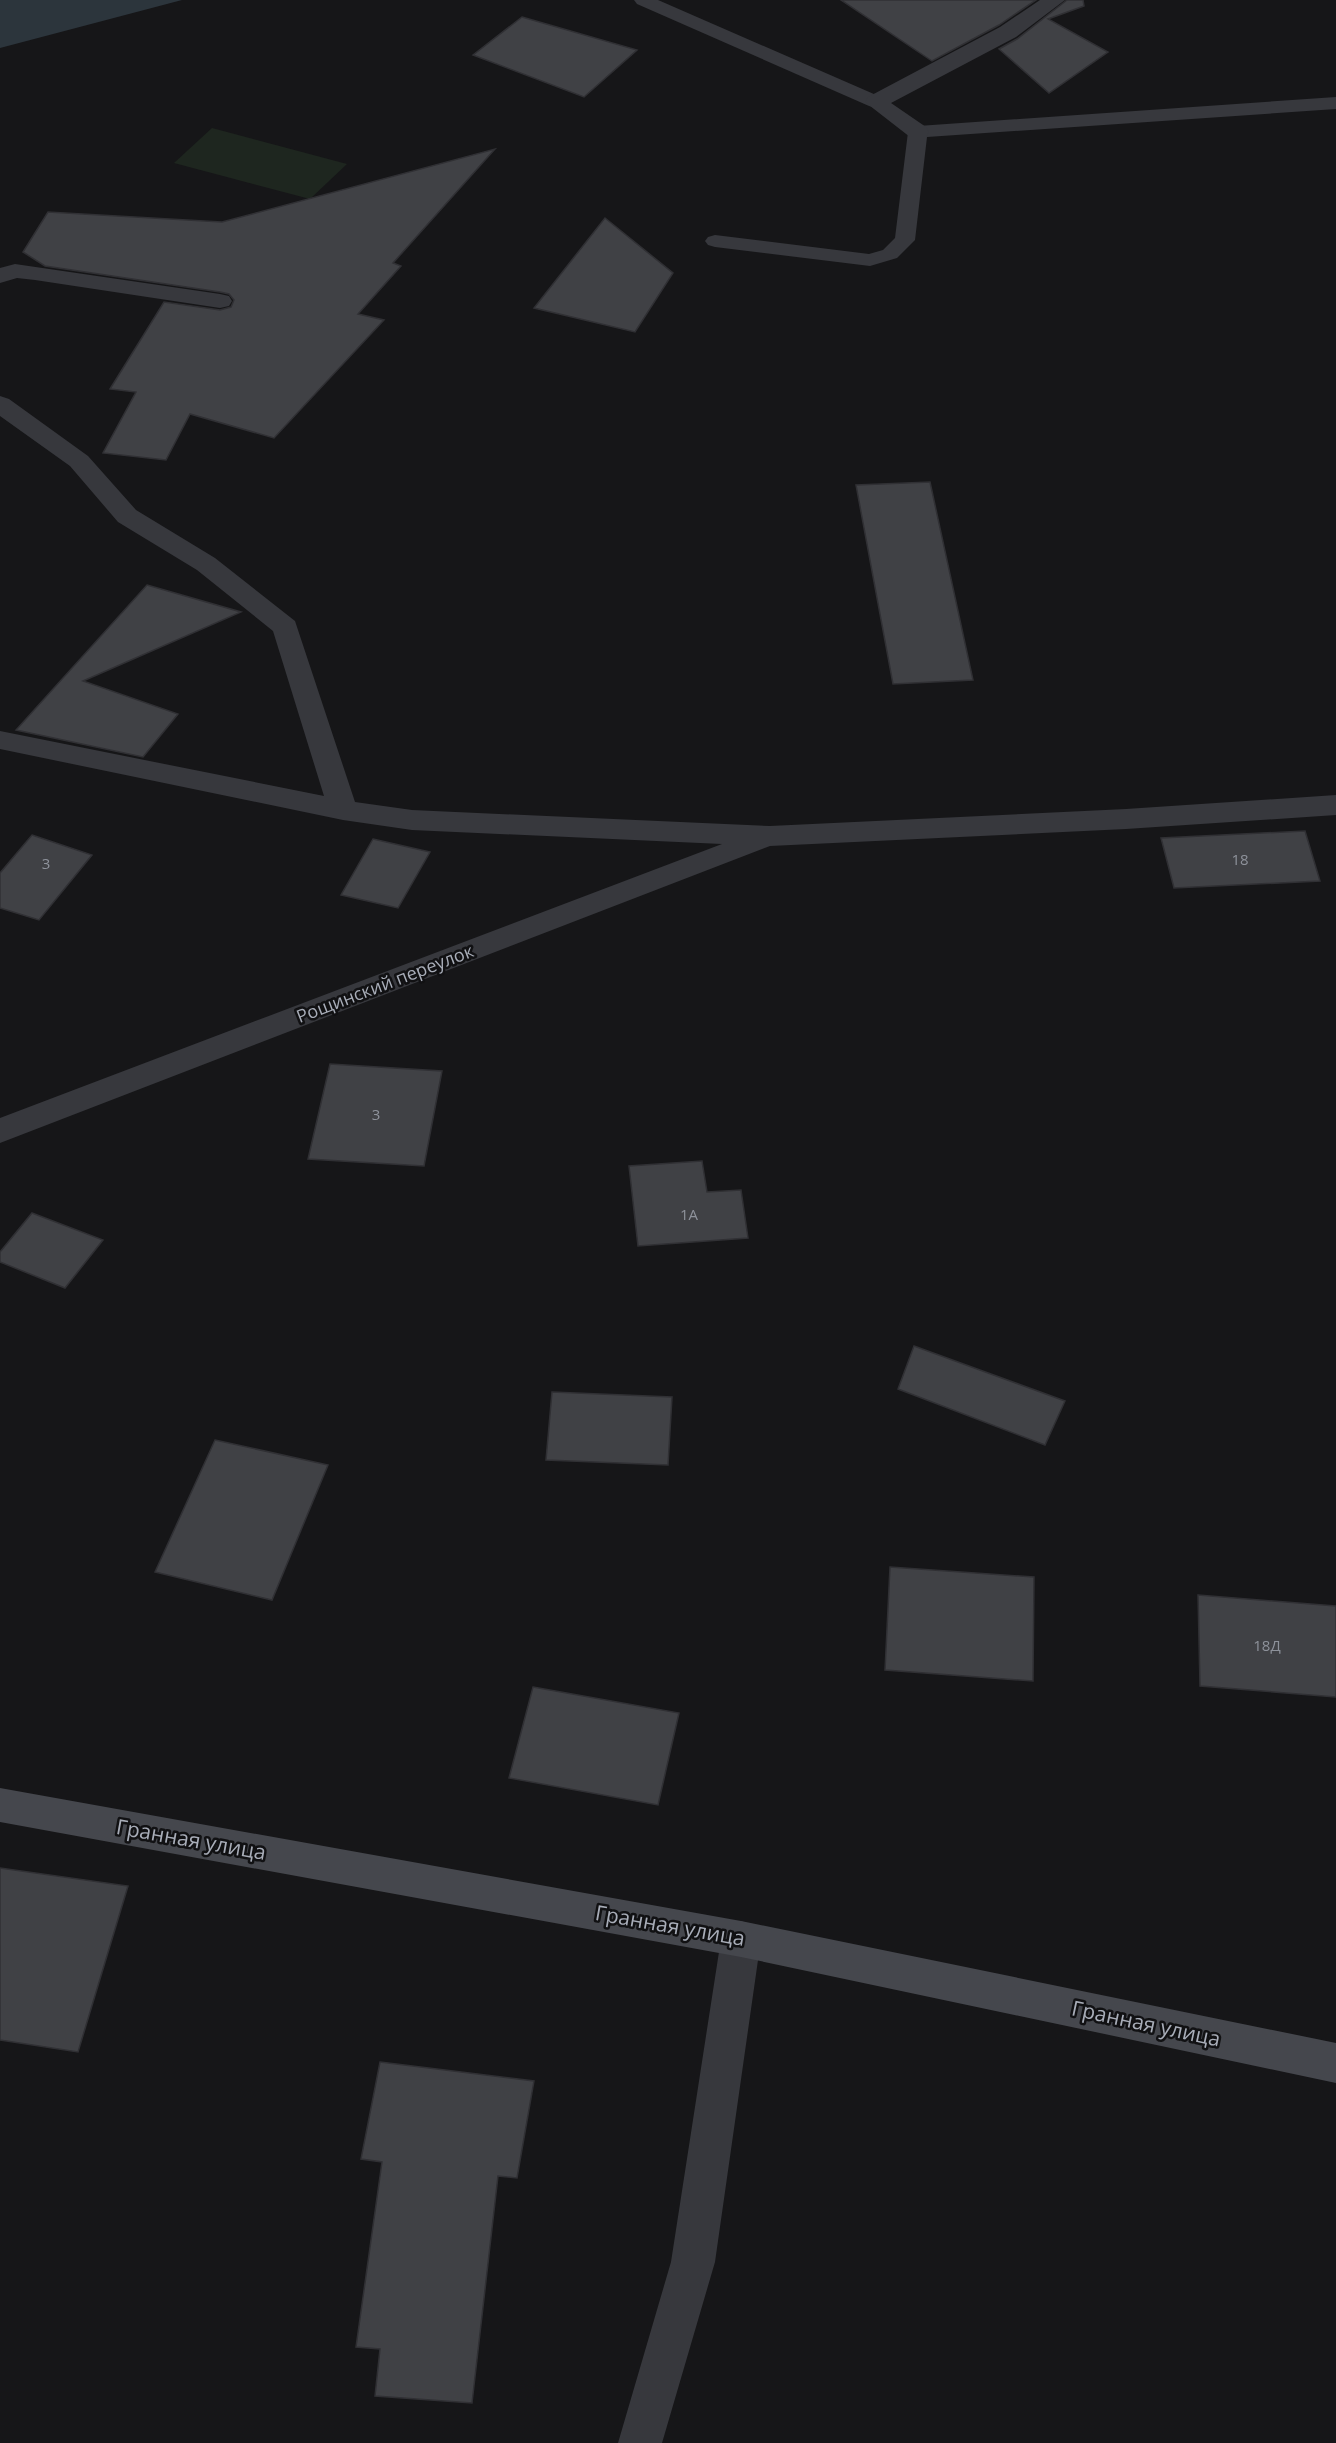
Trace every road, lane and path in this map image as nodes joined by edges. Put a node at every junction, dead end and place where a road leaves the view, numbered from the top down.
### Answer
1 (643, 0) edge
2 (1054, 0) edge
3 (876, 102) junction
4 (1336, 103) edge
5 (918, 132) junction
6 (716, 241) dead end
7 (0, 276) edge
8 (220, 301) dead end
9 (0, 404) edge
10 (0, 740) edge
11 (1336, 805) edge
12 (344, 810) junction
13 (770, 836) junction
14 (0, 1131) edge
15 (0, 1805) edge
16 (741, 1939) junction
17 (1336, 2064) edge
18 (640, 2443) edge

1 - 3 lane
2 - 3 street
3 - 5 street
4 - 5 lane
5 - 6 lane
7 - 8 street
9 - 12 street
10 - 12 street
11 - 13 street
12 - 13 street
13 - 14 street, Рощинский переулок
15 - 16 street, Гранная улица
16 - 17 street, Гранная улица
16 - 18 street

